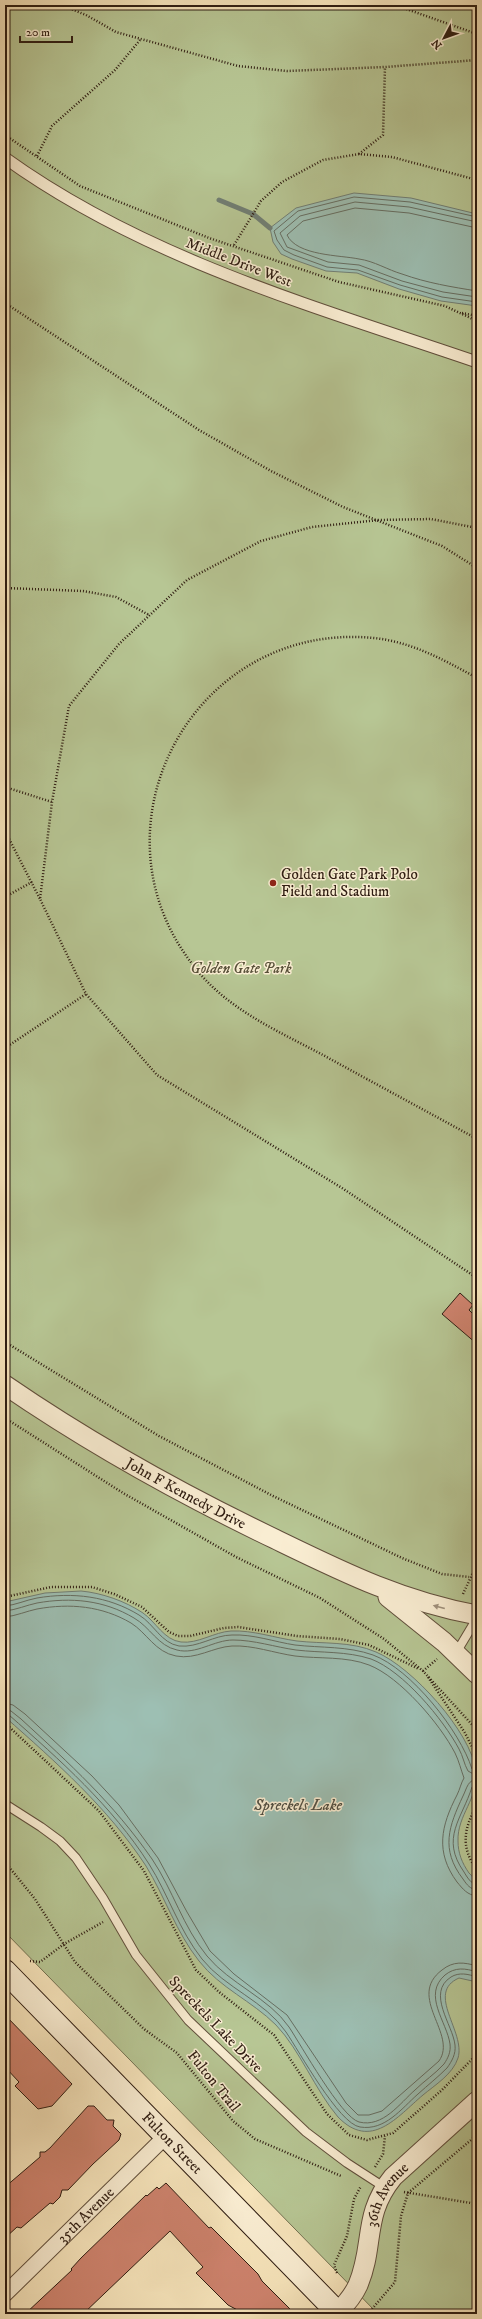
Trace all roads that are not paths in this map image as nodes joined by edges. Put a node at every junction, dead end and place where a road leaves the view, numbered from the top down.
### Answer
1 (5, 158) edge
2 (477, 362) edge
3 (5, 1385) edge
4 (375, 1587) junction
5 (477, 1617) edge
6 (456, 1654) junction
7 (477, 1674) edge
8 (5, 1804) edge
9 (5, 1971) edge
10 (477, 2101) edge
11 (166, 2136) junction
12 (384, 2188) junction
13 (5, 2294) edge
14 (338, 2313) edge

1 - 2 street, Middle Drive West
3 - 4 street, John F Kennedy Drive
5 -> 4 street, John F Kennedy Drive
4 - 6 street, John F Kennedy Drive
5 - 6 lane
6 - 7 street, John F Kennedy Drive
8 - 12 lane, Spreckels Lake Drive
9 - 11 main road, Fulton Street
10 - 12 street, 36th Avenue
11 - 13 street, 35th Avenue
11 - 14 main road, Fulton Street
12 - 14 street, 36th Avenue

